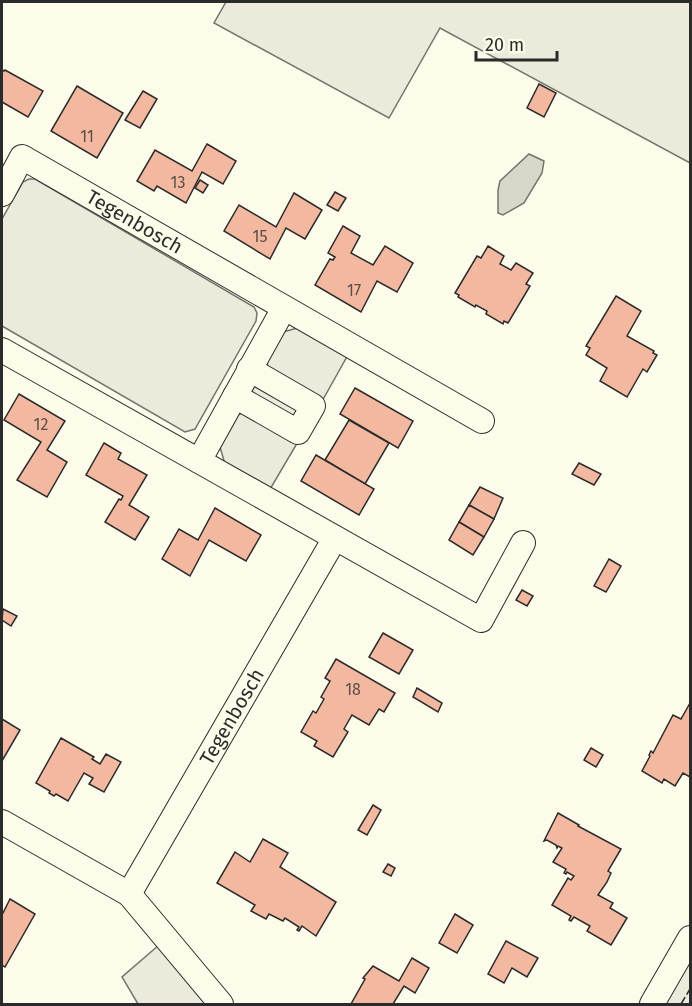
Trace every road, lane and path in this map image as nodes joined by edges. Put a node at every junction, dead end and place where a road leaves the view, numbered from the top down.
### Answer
1 (2, 194) edge
2 (284, 308) junction
3 (2, 350) edge
4 (249, 369) junction
5 (235, 396) junction
6 (482, 421) dead end
7 (199, 461) junction
8 (335, 538) junction
9 (523, 543) dead end
10 (2, 822) edge
11 (129, 894) junction
12 (690, 938) edge
13 (220, 1005) edge
14 (652, 1005) edge

1 - 2 street, Tegenbosch
2 - 4 street
2 - 6 street, Tegenbosch
3 - 7 street
4 - 5 street
4 - 5 street
5 - 7 street
7 - 8 street
8 - 9 street
8 - 11 street, Tegenbosch
10 - 11 street
11 - 13 street
12 - 14 street

